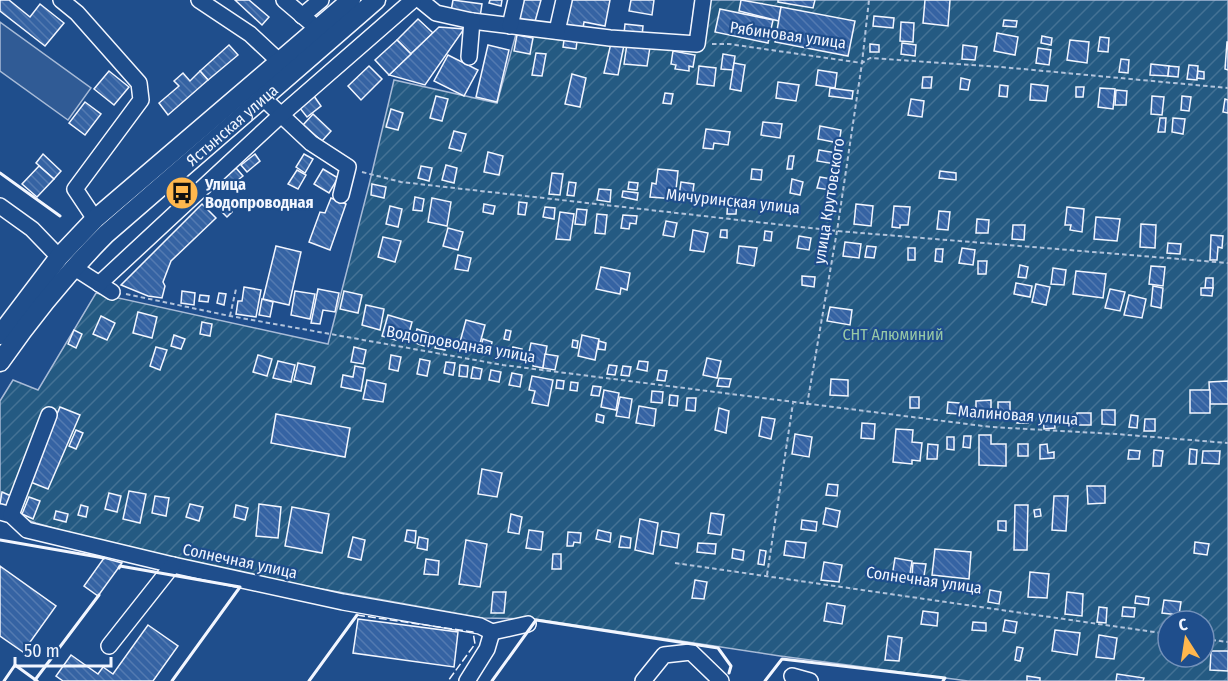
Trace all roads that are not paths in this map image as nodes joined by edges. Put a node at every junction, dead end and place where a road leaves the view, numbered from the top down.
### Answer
1 (61, 0) edge
2 (199, 0) edge
3 (284, 0) edge
4 (321, 0) edge
5 (351, 0) edge
6 (376, 0) edge
7 (413, 0) edge
8 (420, 0) edge
9 (516, 0) edge
10 (564, 0) edge
11 (703, 0) edge
12 (302, 16) junction
13 (472, 21) junction
14 (510, 26) junction
15 (318, 29) junction
16 (557, 31) junction
17 (469, 57) dead end
18 (280, 62) junction
19 (262, 97) junction
20 (281, 115) junction
21 (341, 195) dead end
22 (0, 206) edge
23 (95, 219) junction
24 (66, 262) junction
25 (0, 334) edge
26 (0, 362) edge
27 (49, 415) dead end
28 (5, 514) edge
29 (173, 565) junction
30 (528, 624) dead end
31 (486, 629) junction
32 (109, 646) dead end
33 (792, 676) dead end
34 (467, 681) edge
35 (643, 681) edge
36 (721, 681) edge
37 (810, 681) edge

1 - 23 street
2 - 18 street
3 - 12 street
4 - 12 street
5 - 15 main road, Ястынская улица
6 - 19 main road, Ястынская улица
7 - 20 street
8 - 13 street
9 - 14 street
10 - 16 street
11 - 16 street
12 - 15 street
13 - 14 street
13 - 17 street
14 - 16 street
15 - 18 main road, Ястынская улица
18 - 23 main road, Ястынская улица
19 - 20 street
19 - 24 main road, Ястынская улица
20 - 21 street
20 - 24 street
22 - 24 street
23 - 24 main road, Ястынская улица
24 - 25 main road, Ястынская улица
24 - 26 main road, Ястынская улица
27 - 28 street
28 - 29 street, Солнечная улица
29 - 31 street, Солнечная улица
29 - 32 street
30 - 31 street
31 - 34 street
33 - 37 street
35 - 36 street

